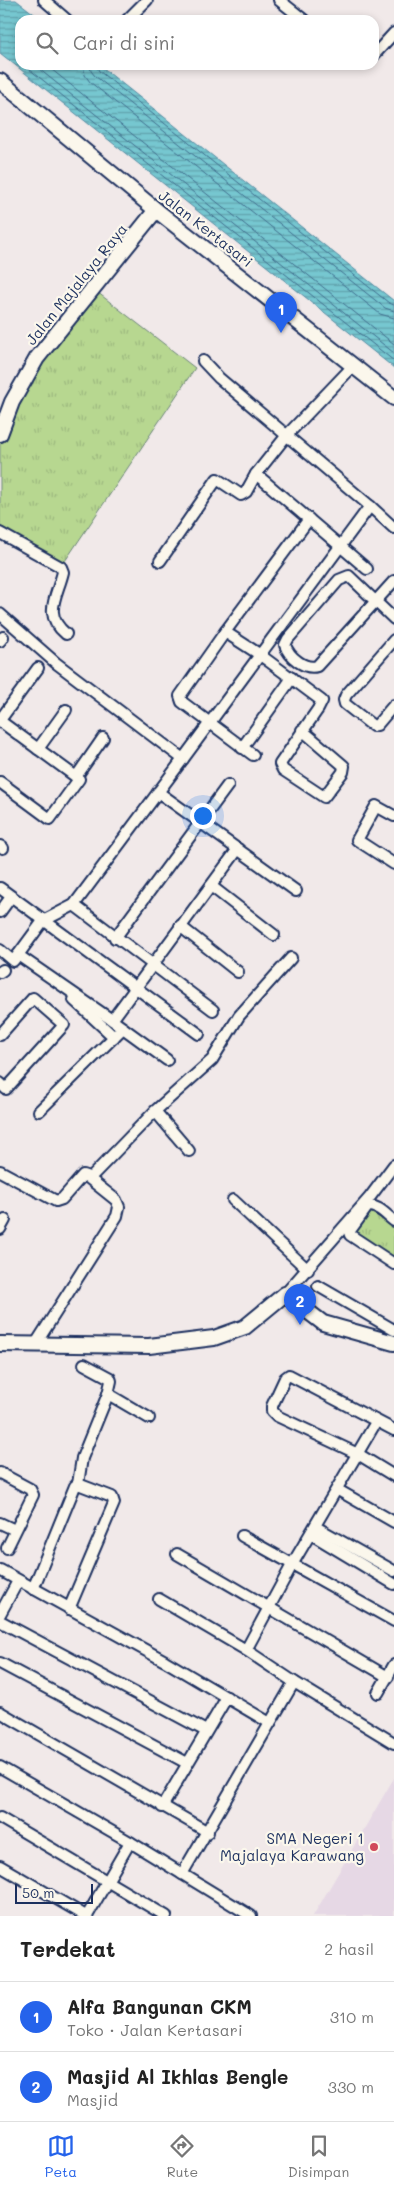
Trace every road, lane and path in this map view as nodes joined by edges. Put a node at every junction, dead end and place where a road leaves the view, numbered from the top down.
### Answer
1 (44, 0) edge
2 (147, 0) edge
3 (279, 0) edge
4 (61, 15) edge
5 (133, 15) edge
6 (298, 15) edge
7 (394, 33) edge
8 (379, 50) edge
9 (0, 81) edge
10 (156, 210) junction
11 (203, 361) dead end
12 (354, 365) junction
13 (394, 398) edge
14 (0, 434) edge
15 (287, 435) junction
16 (256, 474) junction
17 (370, 506) junction
18 (309, 519) junction
19 (394, 528) edge
20 (0, 534) edge
21 (340, 546) junction
22 (160, 561) dead end
23 (366, 569) dead end
24 (394, 581) edge
25 (374, 601) junction
26 (0, 614) edge
27 (394, 619) edge
28 (225, 632) junction
29 (66, 634) dead end
30 (394, 640) edge
31 (259, 654) junction
32 (38, 668) dead end
33 (292, 678) junction
34 (394, 705) edge
35 (66, 710) dead end
36 (0, 720) edge
37 (210, 724) junction
38 (302, 730) junction
39 (103, 738) dead end
40 (242, 748) junction
41 (38, 749) junction
42 (253, 755) dead end
43 (182, 758) junction
44 (76, 777) junction
45 (0, 782) edge
46 (228, 785) dead end
47 (158, 792) junction
48 (394, 816) edge
49 (200, 823) junction
50 (238, 849) junction
51 (394, 864) edge
52 (211, 886) junction
53 (0, 888) edge
54 (296, 891) dead end
55 (11, 897) junction
56 (74, 905) junction
57 (0, 912) edge
58 (43, 921) junction
59 (180, 926) junction
60 (274, 935) dead end
61 (115, 938) junction
62 (0, 950) edge
63 (18, 955) junction
64 (291, 958) dead end
65 (152, 964) junction
66 (238, 972) dead end
67 (46, 974) junction
68 (136, 988) junction
69 (213, 1010) dead end
70 (112, 1020) junction
71 (123, 1028) junction
72 (200, 1034) dead end
73 (0, 1035) edge
74 (114, 1037) junction
75 (167, 1060) dead end
76 (0, 1083) edge
77 (39, 1111) dead end
78 (155, 1111) junction
79 (189, 1151) dead end
80 (394, 1165) edge
81 (0, 1171) edge
82 (90, 1178) junction
83 (233, 1200) dead end
84 (394, 1221) edge
85 (394, 1264) edge
86 (308, 1270) junction
87 (318, 1286) dead end
88 (285, 1294) junction
89 (394, 1330) edge
90 (394, 1343) edge
91 (0, 1344) edge
92 (35, 1345) junction
93 (84, 1364) dead end
94 (108, 1394) junction
95 (149, 1418) dead end
96 (376, 1422) junction
97 (394, 1430) edge
98 (358, 1454) junction
99 (0, 1473) edge
100 (394, 1476) edge
101 (78, 1484) junction
102 (338, 1490) junction
103 (394, 1522) edge
104 (0, 1523) edge
105 (15, 1530) junction
106 (313, 1531) junction
107 (242, 1536) dead end
108 (7, 1548) dead end
109 (177, 1554) dead end
110 (293, 1564) junction
111 (0, 1570) edge
112 (394, 1571) edge
113 (18, 1581) junction
114 (394, 1584) edge
115 (33, 1589) junction
116 (159, 1600) dead end
117 (268, 1608) junction
118 (69, 1609) junction
119 (0, 1614) edge
120 (0, 1621) edge
121 (394, 1621) edge
122 (246, 1650) junction
123 (0, 1663) edge
124 (394, 1665) edge
125 (388, 1677) junction
126 (294, 1682) junction
127 (378, 1693) dead end
128 (226, 1697) junction
129 (0, 1712) edge
130 (270, 1723) junction
131 (206, 1731) junction
132 (394, 1743) edge
133 (186, 1763) junction
134 (0, 1767) edge
135 (162, 1808) junction
136 (0, 1818) edge
137 (208, 1832) junction
138 (130, 1842) junction
139 (0, 1866) edge
140 (182, 1874) junction
141 (107, 1881) junction
142 (87, 1916) edge
143 (166, 1916) edge
144 (252, 1916) edge

1 - 4 street
2 - 5 street
3 - 6 street
7 - 8 street
9 - 10 street, Jalan Kertasari
10 - 12 street, Jalan Kertasari
10 - 14 street, Jalan Majalaya Raya
11 - 15 street
12 - 13 street, Jalan Kertasari
12 - 15 street
15 - 16 street
15 - 17 street
16 - 18 street
16 - 22 street
17 - 19 street
17 - 21 street
18 - 21 street
18 - 28 street
20 - 29 street
21 - 23 street
21 - 31 street
24 - 25 street
25 - 25 street
25 - 27 street
26 - 43 street
28 - 31 street
28 - 37 street
30 - 34 street
31 - 33 street
31 - 37 street
32 - 36 street
33 - 38 street
33 - 40 street
35 - 41 street
36 - 41 street
37 - 40 street
37 - 43 street
38 - 38 street
39 - 44 street
40 - 42 street
41 - 44 street
43 - 47 street
44 - 45 street
46 - 49 street
47 - 49 street
47 - 56 street
48 - 51 street
49 - 50 street
49 - 61 street
50 - 52 street
50 - 54 street
52 - 59 street
52 - 60 street
53 - 55 street
55 - 57 street
55 - 58 street
56 - 58 street
56 - 61 street
58 - 63 street
58 - 68 street
59 - 65 street
59 - 66 street
61 - 65 street
62 - 63 street
63 - 67 street
64 - 78 street
65 - 68 street
65 - 69 street
67 - 70 street
67 - 74 street
68 - 70 street
68 - 72 street
70 - 71 street
71 - 74 street
71 - 75 street
73 - 76 street
74 - 77 street
78 - 79 street
78 - 82 street
80 - 86 street
81 - 82 street
82 - 92 street
83 - 86 street
84 - 85 street
86 - 88 street
87 - 89 street
88 - 90 street
88 - 92 street
91 - 92 street
93 - 94 street
94 - 95 street
94 - 101 street
96 - 97 street
96 - 98 street
96 - 98 street
98 - 100 street
98 - 102 street
99 - 105 street
101 - 115 street
101 - 118 street
102 - 103 street
102 - 106 street
104 - 105 street
105 - 108 street
106 - 110 street
106 - 112 street
106 - 114 street
107 - 110 street
109 - 117 street
110 - 117 street
110 - 121 street
111 - 113 street
113 - 115 street
113 - 119 street
115 - 118 street
116 - 122 street
117 - 122 street
117 - 125 street
118 - 128 street
120 - 131 street
122 - 126 street
123 - 133 street
124 - 125 street
125 - 127 street
126 - 130 street
126 - 132 street
128 - 130 street
128 - 131 street
129 - 135 street
130 - 137 street
131 - 133 street
133 - 135 street
134 - 138 street
135 - 137 street
136 - 141 street
137 - 140 street
138 - 140 street
138 - 141 street
139 - 142 street
140 - 144 street
141 - 142 street
141 - 143 street

